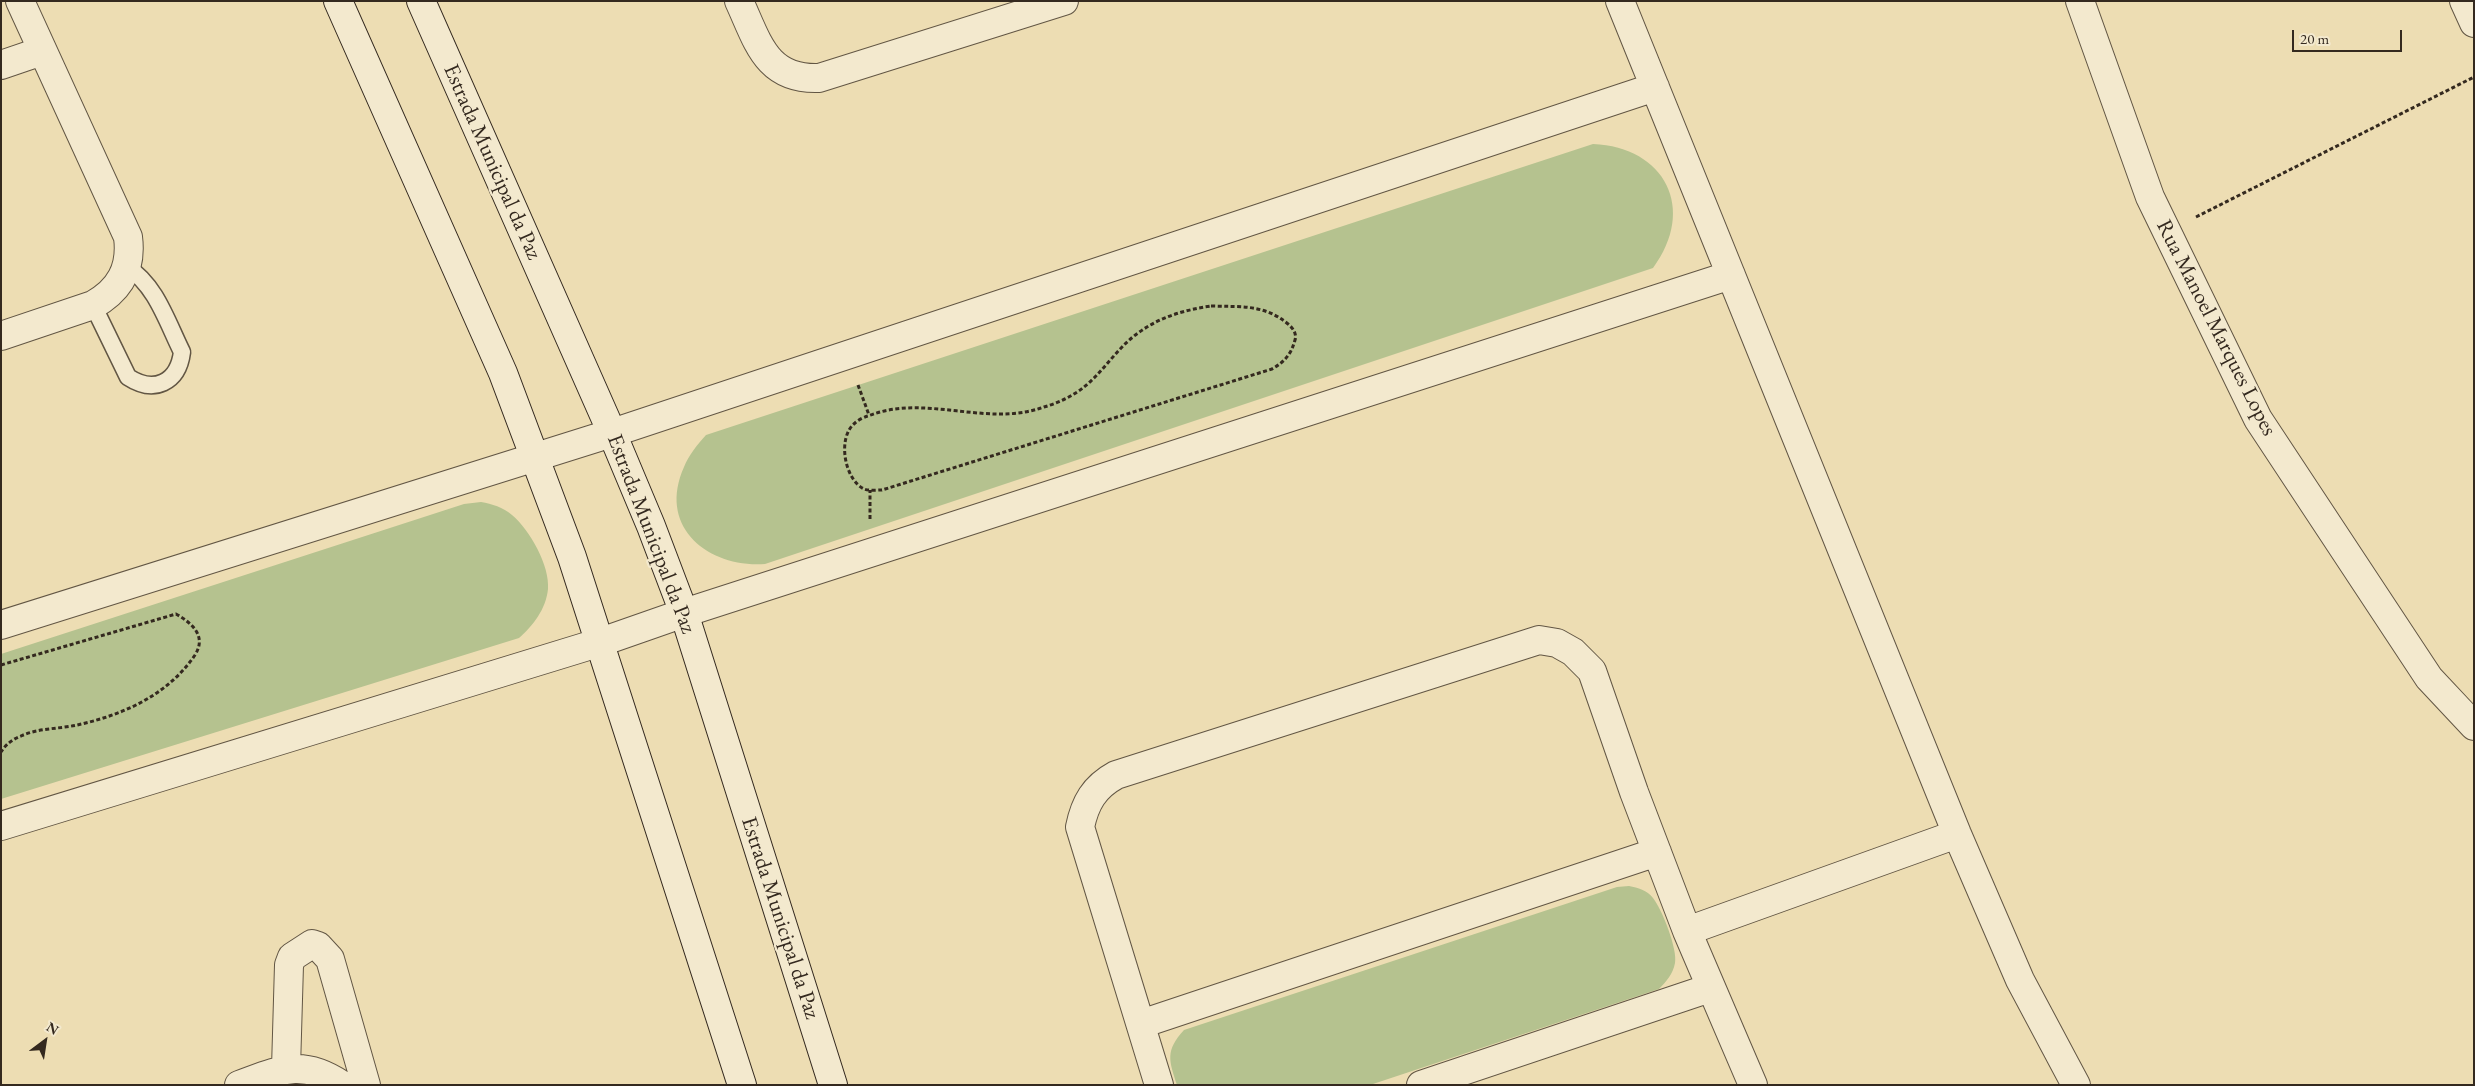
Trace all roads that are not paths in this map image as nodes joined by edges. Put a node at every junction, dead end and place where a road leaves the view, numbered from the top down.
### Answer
1 (20, 1) edge
2 (338, 1) edge
3 (421, 1) edge
4 (739, 1) edge
5 (1064, 1) edge
6 (1620, 1) edge
7 (2080, 1) edge
8 (2464, 1) edge
9 (2474, 23) edge
10 (42, 51) junction
11 (1, 65) edge
12 (1655, 87) junction
13 (127, 267) junction
14 (1731, 275) junction
15 (93, 305) junction
16 (1, 336) edge
17 (612, 433) junction
18 (535, 457) junction
19 (684, 613) junction
20 (1, 625) edge
21 (601, 642) junction
22 (2474, 726) edge
23 (1, 826) edge
24 (1957, 834) junction
25 (1657, 852) junction
26 (1687, 932) junction
27 (1710, 988) junction
28 (1141, 1024) junction
29 (286, 1068) junction
30 (239, 1085) edge
31 (342, 1085) edge
32 (366, 1085) edge
33 (742, 1085) edge
34 (833, 1085) edge
35 (1160, 1085) edge
36 (1421, 1085) edge
37 (1753, 1085) edge
38 (2076, 1085) edge

1 - 10 street
2 - 18 street
3 - 17 street, Estrada Municipal da Paz
4 - 5 street
6 - 12 street
7 - 22 street, Rua Manoel Marques Lopes
8 - 9 street
10 - 11 street
10 - 13 street
12 - 14 street
12 - 17 street
13 - 15 street
13 - 15 lane
14 - 19 street
14 - 24 street
15 - 16 street
17 - 18 street
17 - 19 street, Estrada Municipal da Paz
18 - 20 street
18 - 21 street
19 - 21 street
19 - 34 street, Estrada Municipal da Paz
21 - 23 street
21 - 33 street
24 - 26 street
24 - 38 street
25 - 26 street
25 - 28 street
25 - 28 street
26 - 27 street
27 - 36 street
27 - 37 street
28 - 35 street
29 - 30 street
29 - 31 street
29 - 32 street

